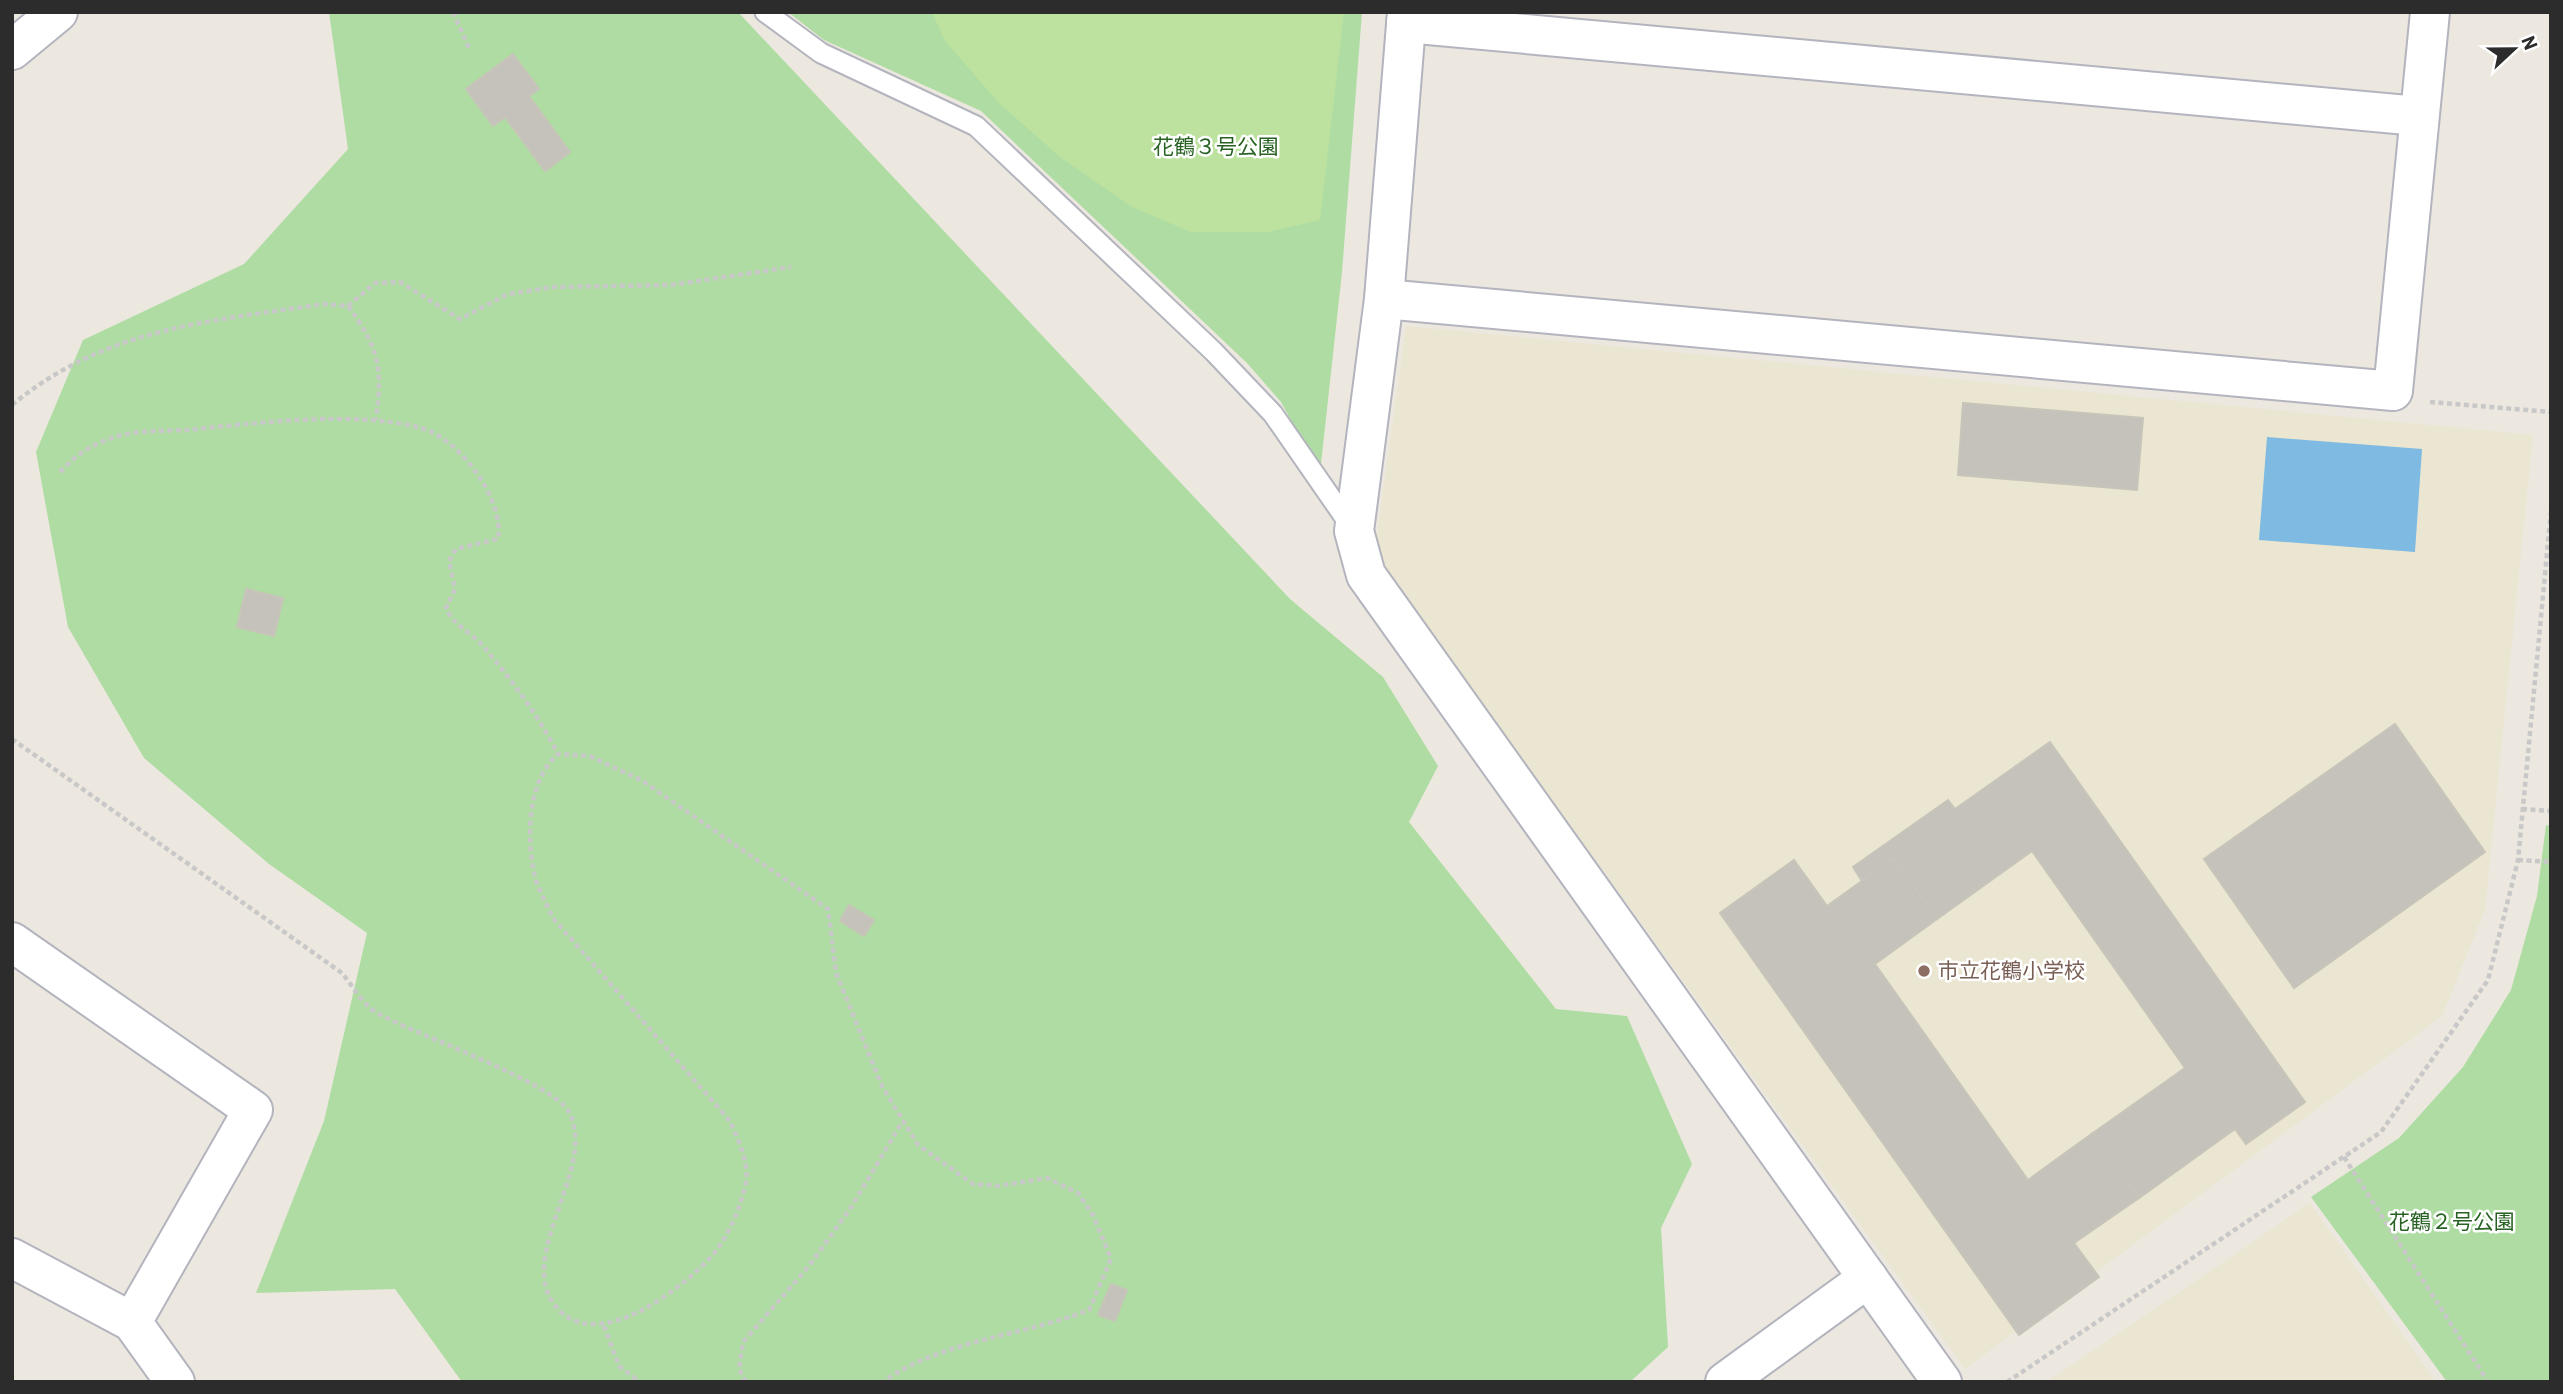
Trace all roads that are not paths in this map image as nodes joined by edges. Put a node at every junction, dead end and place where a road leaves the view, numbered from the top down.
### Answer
1 (58, 12) edge
2 (765, 12) edge
3 (2430, 12) edge
4 (1406, 18) edge
5 (12, 50) edge
6 (2418, 116) junction
7 (1384, 299) junction
8 (1354, 531) junction
9 (12, 942) edge
10 (12, 1258) edge
11 (1867, 1278) junction
12 (132, 1322) junction
13 (174, 1382) edge
14 (1725, 1382) edge
15 (1942, 1382) edge

1 - 5 street
2 - 8 lane
3 - 6 street
4 - 6 street
4 - 7 street
6 - 7 street
7 - 8 street
8 - 11 street
9 - 12 street
10 - 12 street
11 - 14 street
11 - 15 street
12 - 13 street

